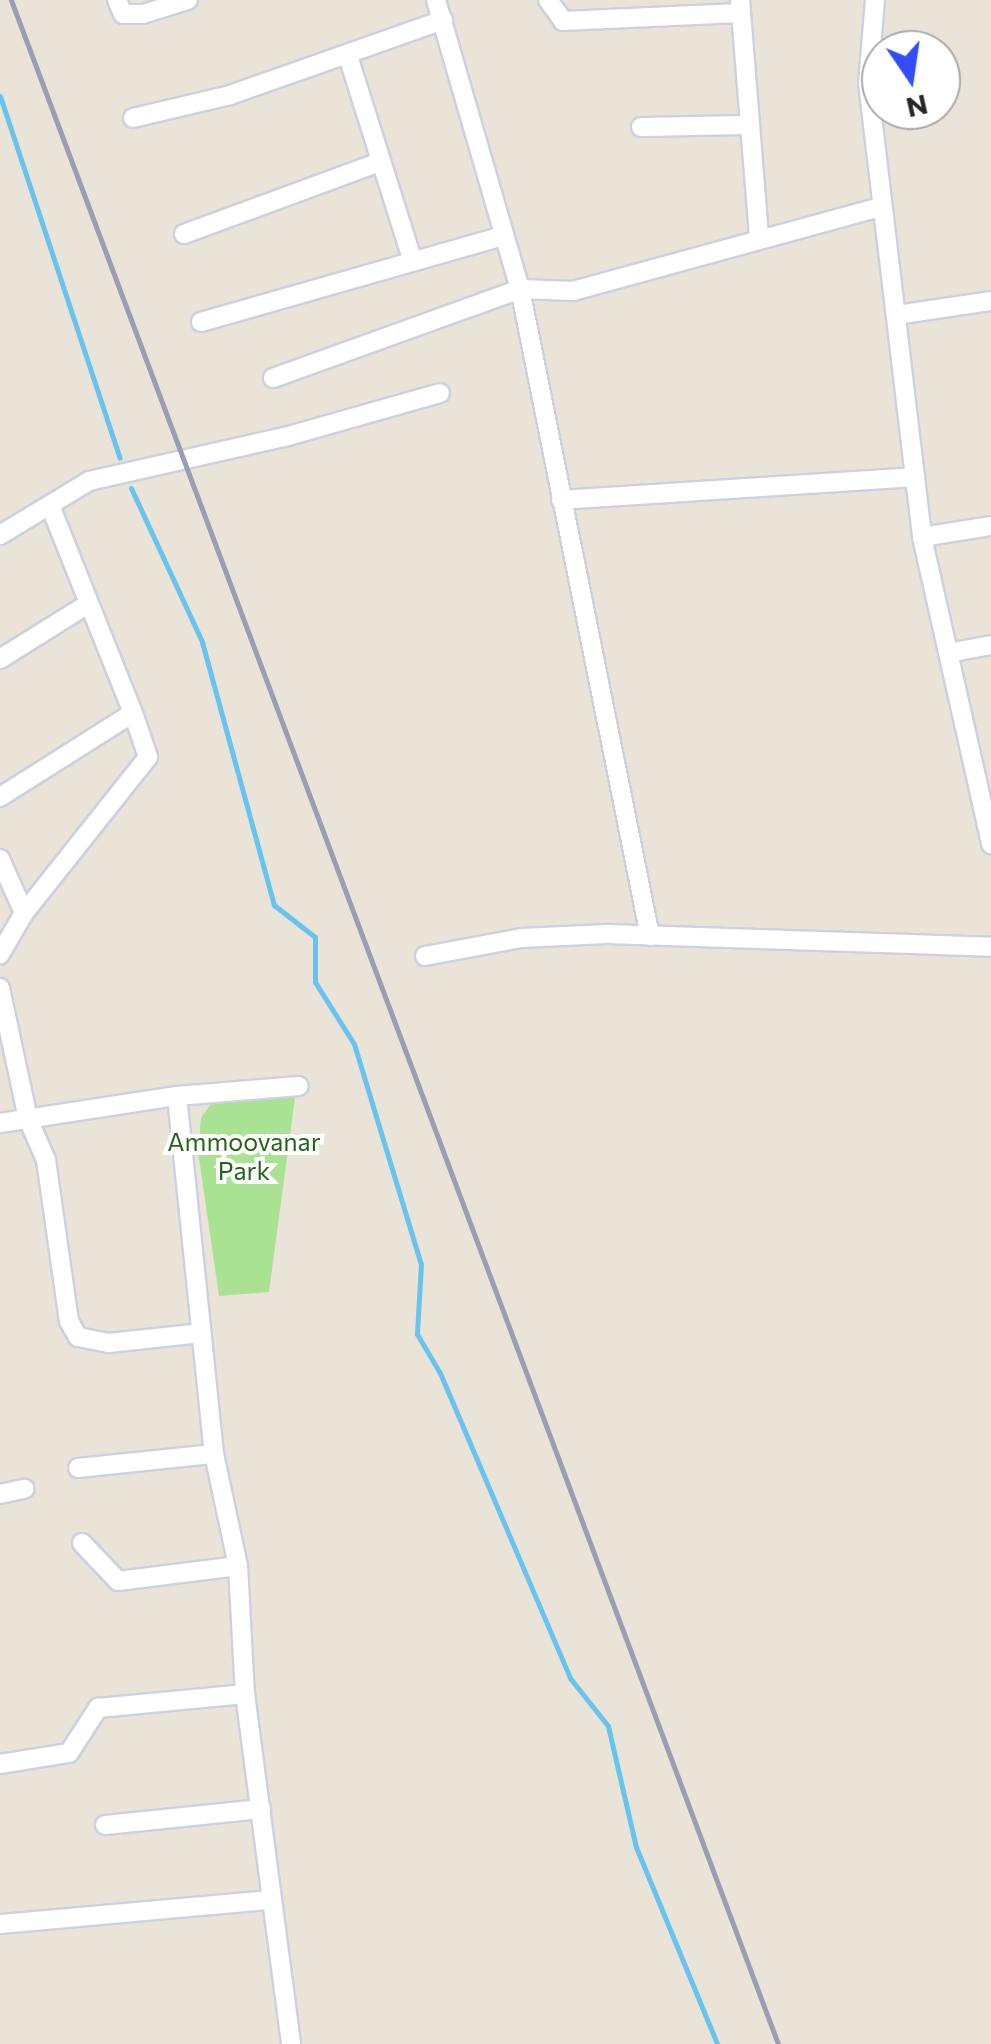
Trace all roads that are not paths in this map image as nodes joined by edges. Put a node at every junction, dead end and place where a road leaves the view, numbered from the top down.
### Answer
1 (117, 0) edge
2 (188, 0) edge
3 (436, 0) edge
4 (548, 0) edge
5 (874, 0) edge
6 (740, 6) edge
7 (443, 20) junction
8 (348, 56) junction
9 (134, 118) dead end
10 (746, 125) junction
11 (641, 127) dead end
12 (380, 162) junction
13 (880, 207) junction
14 (184, 234) dead end
15 (502, 236) junction
16 (759, 237) junction
17 (412, 259) junction
18 (520, 289) junction
19 (991, 301) edge
20 (896, 315) junction
21 (201, 322) dead end
22 (273, 378) dead end
23 (440, 393) dead end
24 (915, 477) junction
25 (561, 500) junction
26 (50, 506) junction
27 (991, 526) edge
28 (0, 535) edge
29 (922, 536) junction
30 (88, 604) junction
31 (991, 645) edge
32 (948, 653) junction
33 (0, 659) edge
34 (133, 713) junction
35 (0, 797) edge
36 (991, 844) edge
37 (0, 859) edge
38 (24, 913) junction
39 (650, 936) junction
40 (991, 947) edge
41 (0, 954) edge
42 (426, 956) dead end
43 (0, 988) edge
44 (300, 1086) dead end
45 (177, 1096) junction
46 (28, 1119) junction
47 (0, 1123) edge
48 (201, 1333) junction
49 (214, 1454) junction
50 (78, 1468) dead end
51 (24, 1488) dead end
52 (0, 1494) edge
53 (82, 1543) dead end
54 (238, 1566) junction
55 (246, 1694) junction
56 (0, 1764) edge
57 (261, 1809) junction
58 (105, 1824) dead end
59 (270, 1900) junction
60 (0, 1924) edge
61 (291, 2044) edge

1 - 2 street
3 - 7 street
4 - 6 street
5 - 13 street
6 - 10 street
7 - 8 street
7 - 15 street
8 - 9 street
8 - 12 street
10 - 11 street
10 - 16 street
12 - 14 street
12 - 17 street
13 - 16 street
13 - 20 street
15 - 17 street
15 - 18 street
16 - 18 street
17 - 21 street
18 - 22 street
18 - 25 street
19 - 20 street
20 - 24 street
23 - 26 street
24 - 25 street
24 - 29 street
25 - 39 street
26 - 28 street
26 - 30 street
27 - 29 street
29 - 32 street
30 - 33 street
30 - 34 street
31 - 32 street
32 - 36 street
34 - 35 street
34 - 38 street
37 - 38 street
38 - 41 street
39 - 40 street
39 - 42 street
43 - 46 street
44 - 45 street
45 - 46 street
45 - 48 street
46 - 47 street
46 - 48 street
48 - 49 street
49 - 50 street
49 - 54 street
51 - 52 street
53 - 54 street
54 - 55 street
55 - 56 street
55 - 57 street
57 - 58 street
57 - 59 street
59 - 60 street
59 - 61 street

